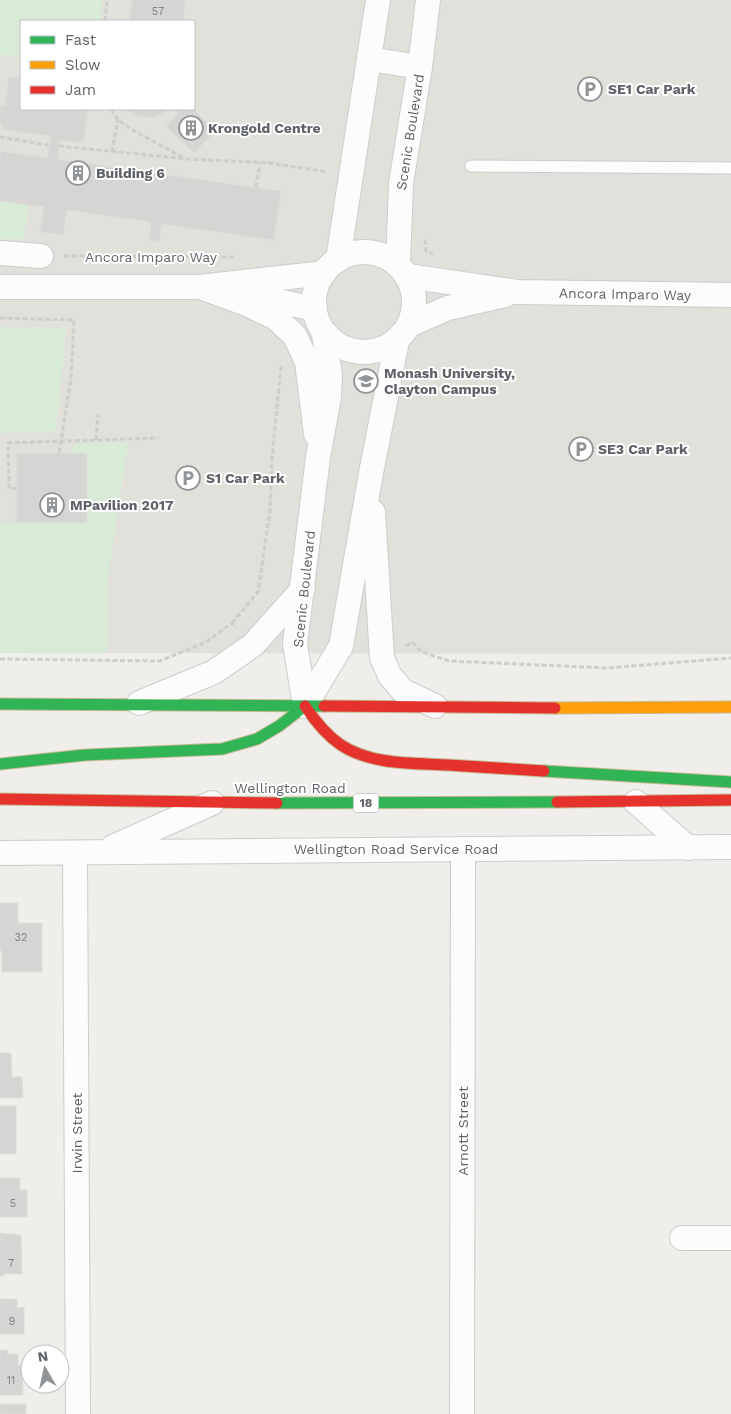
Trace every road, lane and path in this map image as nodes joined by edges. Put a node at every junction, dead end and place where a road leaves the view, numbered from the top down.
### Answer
1 (107, 0) edge
2 (378, 0) edge
3 (428, 0) edge
4 (105, 20) edge
5 (369, 59) junction
6 (420, 67) junction
7 (112, 110) edge
8 (118, 120) junction
9 (0, 137) edge
10 (48, 145) dead end
11 (59, 146) dead end
12 (112, 152) junction
13 (187, 159) junction
14 (260, 162) junction
15 (471, 166) dead end
16 (731, 168) edge
17 (334, 173) dead end
18 (256, 187) dead end
19 (0, 253) edge
20 (40, 256) joint
21 (244, 257) dead end
22 (331, 266) junction
23 (403, 271) junction
24 (199, 286) junction
25 (0, 287) edge
26 (518, 292) junction
27 (731, 296) edge
28 (315, 309) junction
29 (0, 318) edge
30 (403, 333) junction
31 (324, 334) junction
32 (282, 360) dead end
33 (98, 414) dead end
34 (158, 438) dead end
35 (96, 440) junction
36 (61, 442) junction
37 (59, 453) dead end
38 (318, 457) junction
39 (371, 473) junction
40 (16, 488) dead end
41 (303, 589) junction
42 (232, 623) dead end
43 (382, 658) junction
44 (731, 658) edge
45 (0, 704) edge
46 (132, 706) junction
47 (306, 706) junction
48 (436, 707) junction
49 (731, 707) edge
50 (0, 764) edge
51 (731, 782) edge
52 (0, 799) edge
53 (731, 800) edge
54 (636, 802) junction
55 (212, 803) junction
56 (731, 847) edge
57 (688, 848) junction
58 (463, 849) junction
59 (103, 851) junction
60 (0, 853) edge
61 (76, 853) junction
62 (682, 1238) dead end
63 (731, 1238) edge
64 (78, 1414) edge
65 (462, 1414) edge

1 - 4 path
2 - 5 street
3 - 6 street, Scenic Boulevard
5 - 6 street
5 - 22 street
6 - 23 street, Scenic Boulevard
7 - 8 path
8 - 12 path
8 - 13 path
9 - 10 path
11 - 12 path
12 - 13 path
13 - 14 path
14 - 17 path
14 - 18 path
15 - 16 lane
19 - 20 street
20 - 21 path, Ancora Imparo Way
22 - 23 street
22 - 24 street, Ancora Imparo Way
22 - 28 street
23 - 26 street, Ancora Imparo Way
23 - 30 street
24 - 25 street, Ancora Imparo Way
24 - 28 street, Ancora Imparo Way
24 - 38 street
26 - 27 street, Ancora Imparo Way
26 - 30 street, Ancora Imparo Way
28 - 31 street
29 - 36 path
30 - 31 street
30 - 39 street
31 - 38 street, Scenic Boulevard
32 - 42 path
33 - 35 path
34 - 35 path
35 - 36 path
36 - 37 path
36 - 40 path
38 - 41 street, Scenic Boulevard
39 - 43 street
39 - 47 street
41 - 46 street
41 - 47 street, Scenic Boulevard
43 - 44 path
43 - 48 street
45 - 46 highway
46 - 47 highway
47 - 48 highway
47 - 50 highway
47 - 51 highway
48 - 49 highway
52 - 55 highway, Wellington Road / 18
53 - 54 highway, Wellington Road / 18
54 - 55 highway, Wellington Road / 18
54 - 57 street
55 - 59 street, Wellington Road Service Road
56 - 57 street, Wellington Road Service Road
57 - 58 street, Wellington Road Service Road
58 - 59 street, Wellington Road Service Road
58 - 65 street, Arnott Street
59 - 61 street, Wellington Road Service Road
60 - 61 street, Wellington Road Service Road
61 - 64 street, Irwin Street
62 - 63 street

